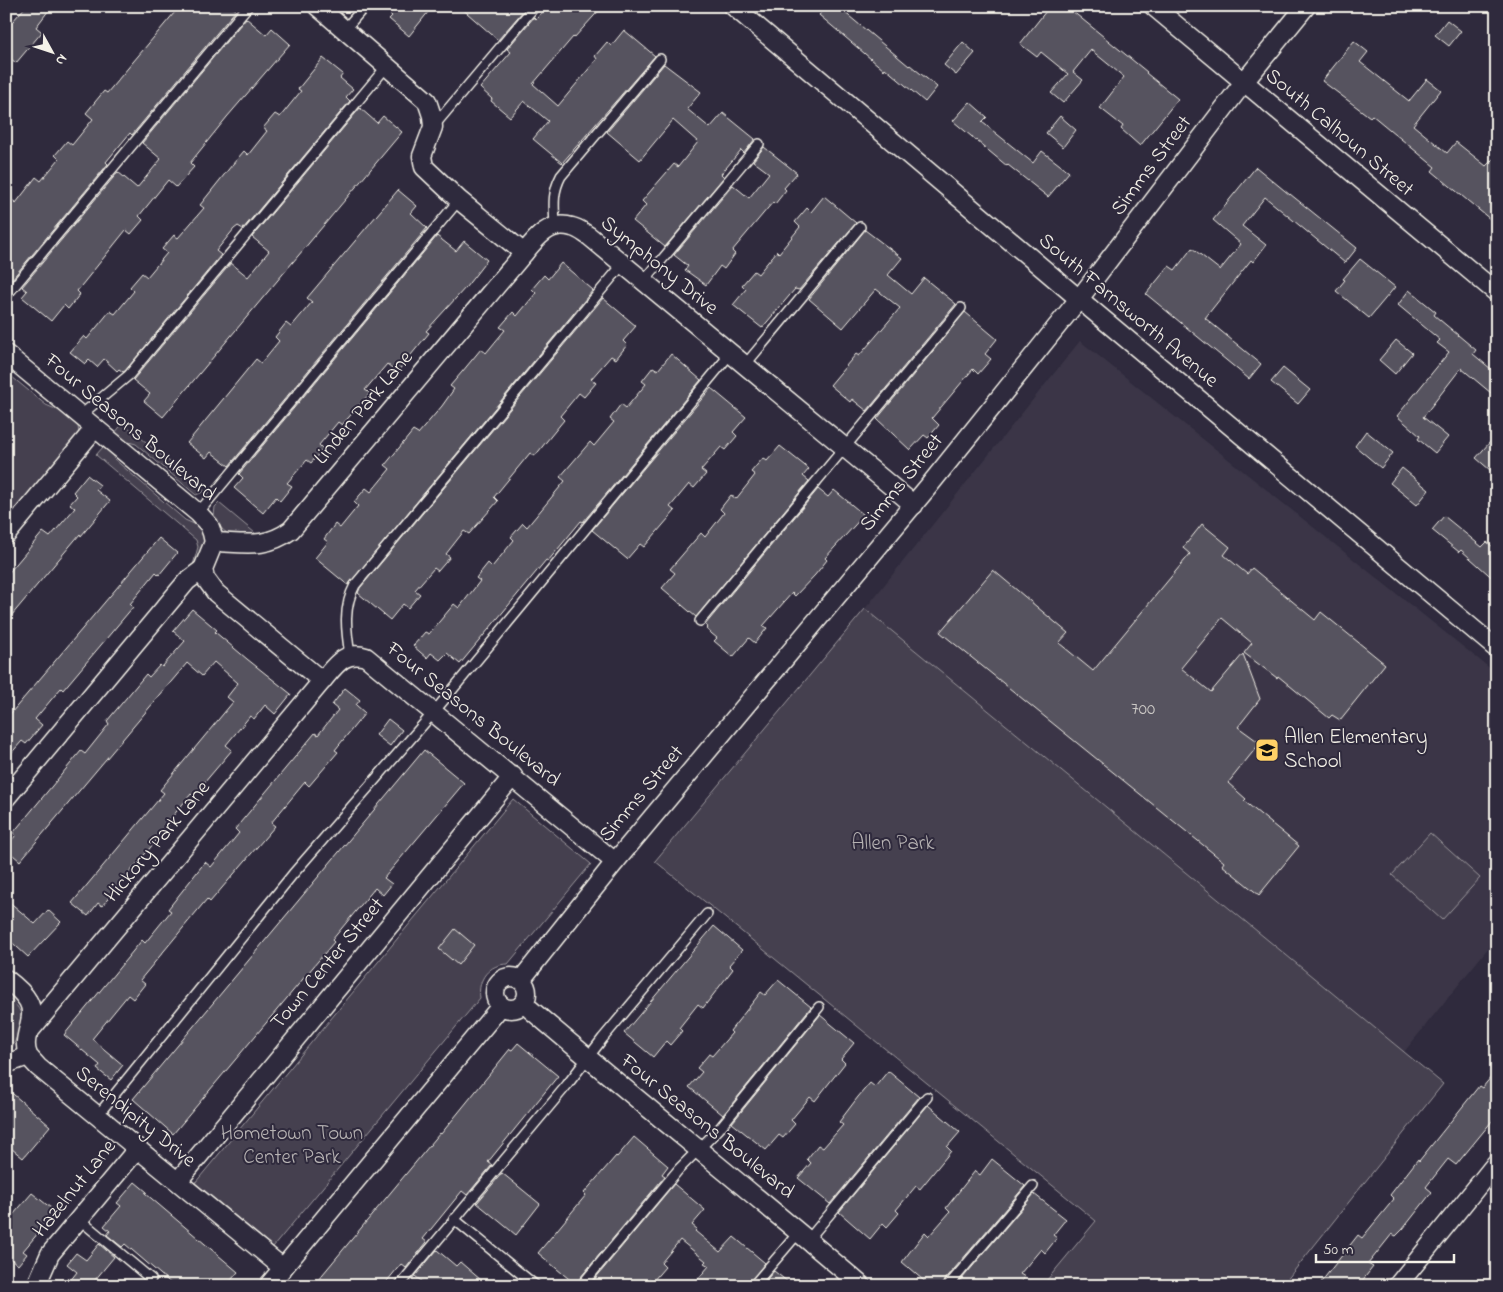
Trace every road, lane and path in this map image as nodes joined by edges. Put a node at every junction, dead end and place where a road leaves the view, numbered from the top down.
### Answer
1 (248, 6) edge
2 (317, 6) edge
3 (365, 6) edge
4 (535, 6) edge
5 (732, 6) edge
6 (1153, 6) edge
7 (1306, 6) edge
8 (345, 30) junction
9 (660, 59) dead end
10 (387, 66) junction
11 (1244, 82) junction
12 (433, 127) junction
13 (759, 144) dead end
14 (458, 200) junction
15 (555, 225) junction
16 (860, 227) dead end
17 (524, 252) junction
18 (623, 264) junction
19 (644, 281) junction
20 (1497, 293) edge
21 (6, 296) edge
22 (1079, 300) junction
23 (961, 308) dead end
24 (731, 353) junction
25 (6, 354) edge
26 (745, 365) junction
27 (81, 415) junction
28 (96, 428) junction
29 (844, 447) junction
30 (914, 505) junction
31 (198, 513) junction
32 (6, 535) edge
33 (214, 542) junction
34 (203, 569) junction
35 (700, 621) dead end
36 (1497, 649) edge
37 (350, 655) junction
38 (322, 681) junction
39 (434, 712) junction
40 (513, 776) junction
41 (6, 798) edge
42 (615, 862) junction
43 (707, 914) dead end
44 (6, 979) edge
45 (522, 980) junction
46 (523, 1003) junction
47 (500, 1006) junction
48 (819, 1006) dead end
49 (28, 1033) junction
50 (28, 1056) junction
51 (587, 1058) junction
52 (6, 1064) edge
53 (927, 1097) dead end
54 (98, 1116) junction
55 (138, 1148) junction
56 (699, 1150) junction
57 (1497, 1162) edge
58 (178, 1181) junction
59 (1033, 1186) dead end
60 (79, 1219) junction
61 (454, 1219) junction
62 (804, 1236) junction
63 (283, 1268) junction
64 (36, 1286) edge
65 (145, 1286) edge
66 (268, 1286) edge
67 (399, 1286) edge
68 (536, 1286) edge
69 (581, 1286) edge
70 (753, 1286) edge
71 (862, 1286) edge
72 (948, 1286) edge
73 (1397, 1286) edge

1 - 21 lane
2 - 8 street
3 - 8 lane
4 - 12 lane
5 - 22 street, South Farnsworth Avenue
6 - 11 street, South Calhoun Street
7 - 11 street, Simms Street
8 - 10 street
9 - 15 lane
10 - 12 street
10 - 27 lane
11 - 20 street, South Calhoun Street
11 - 22 street, Simms Street
12 - 14 street
13 - 19 lane
14 - 17 street
14 - 31 lane
15 - 17 street
15 - 18 street, Symphony Drive
16 - 26 lane
17 - 33 street, Linden Park Lane
18 - 19 street, Symphony Drive
18 - 37 lane
19 - 24 street, Symphony Drive
22 - 30 street, Simms Street
22 - 36 street, South Farnsworth Avenue
23 - 29 lane
24 - 26 street, Symphony Drive
24 - 39 lane
25 - 27 street, Four Seasons Boulevard
26 - 29 street, Symphony Drive
27 - 28 street, Four Seasons Boulevard
28 - 31 street, Four Seasons Boulevard
28 - 32 street
29 - 30 street, Symphony Drive
29 - 35 lane
30 - 42 street, Simms Street
31 - 33 street, Four Seasons Boulevard
33 - 34 street
34 - 38 street
34 - 41 street
37 - 38 street, Four Seasons Boulevard
37 - 39 street, Four Seasons Boulevard
38 - 49 street, Hickory Park Lane
39 - 40 street, Four Seasons Boulevard
39 - 54 lane
40 - 42 street, Four Seasons Boulevard
40 - 58 street, Town Center Street
42 - 45 street, Simms Street
43 - 51 lane
44 - 49 street
45 - 46 street
45 - 47 street
46 - 47 street
46 - 51 street, Four Seasons Boulevard
47 - 63 street
48 - 56 lane
49 - 50 street
50 - 52 street
50 - 54 street, Serendipity Drive
51 - 56 street, Four Seasons Boulevard
51 - 61 lane
53 - 62 lane
54 - 55 street, Serendipity Drive
55 - 58 street, Serendipity Drive
55 - 60 street, Hazelnut Lane
56 - 62 street, Four Seasons Boulevard
56 - 69 lane
57 - 73 street
58 - 63 street, Serendipity Drive
59 - 72 lane
60 - 64 street, Hazelnut Lane
60 - 65 lane
61 - 67 lane
61 - 68 lane
62 - 70 lane
62 - 71 street, Four Seasons Boulevard
63 - 66 street

